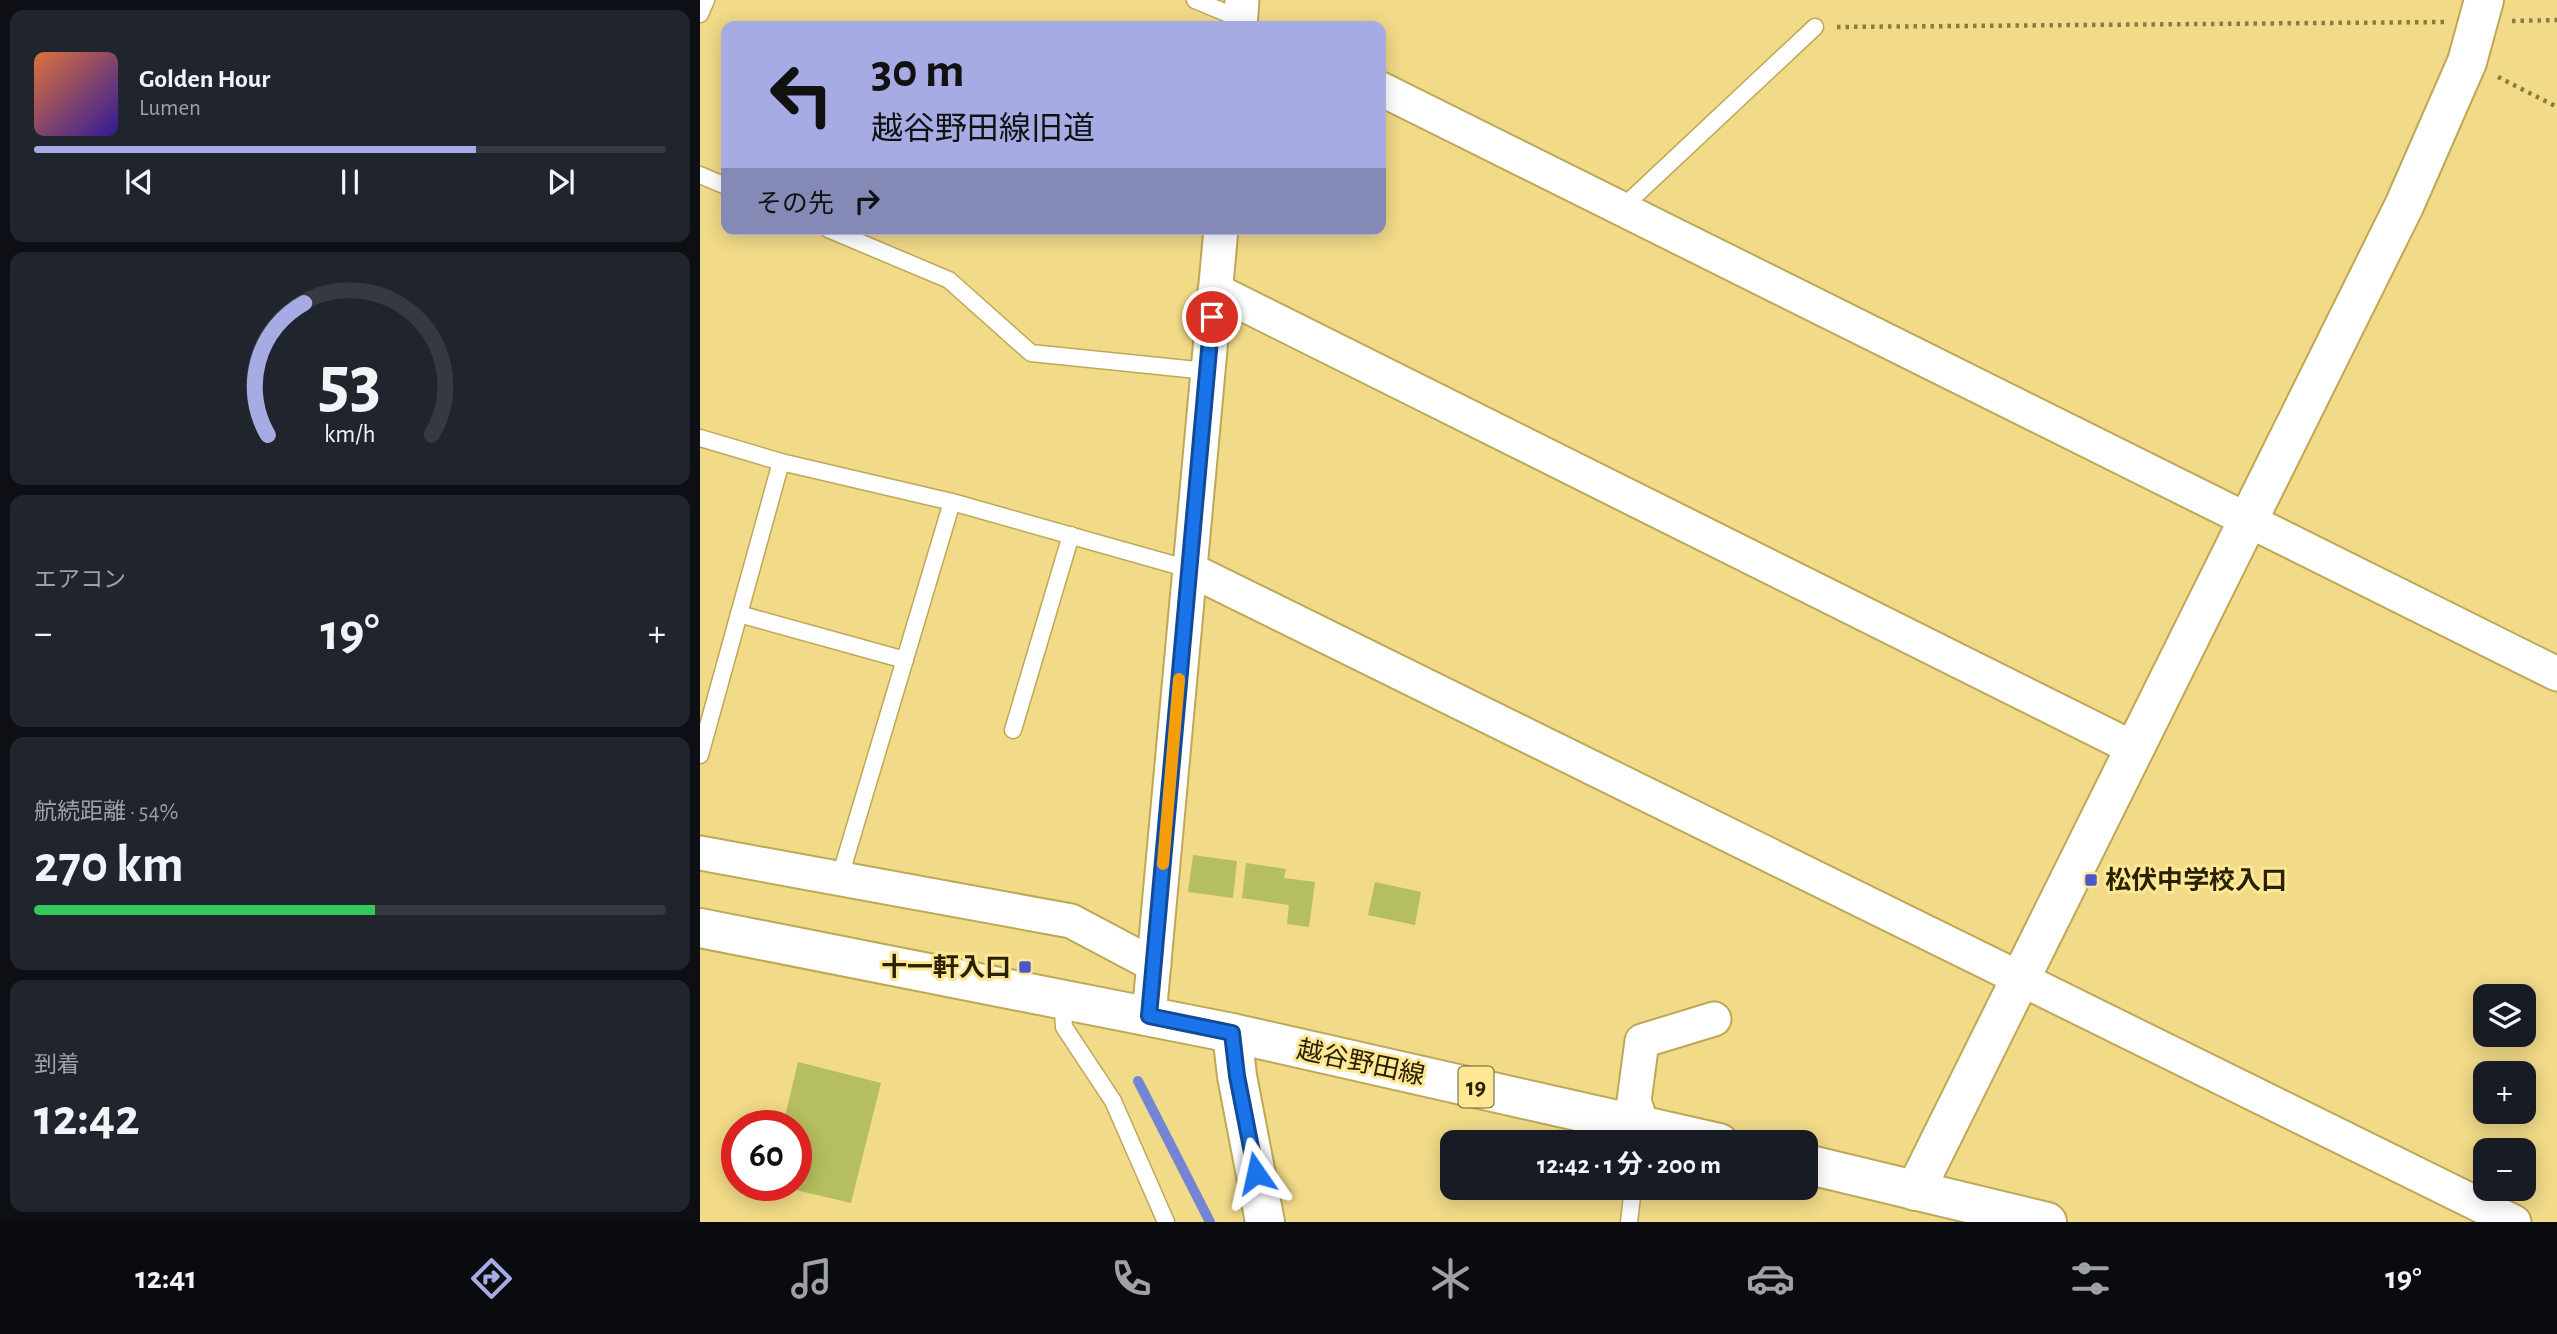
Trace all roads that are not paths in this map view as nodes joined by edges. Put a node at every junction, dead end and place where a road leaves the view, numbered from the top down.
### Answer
1 (706, 0) edge
2 (1195, 0) edge
3 (2482, 11) edge
4 (700, 14) edge
5 (1244, 18) edge
6 (1815, 27) road end
7 (1386, 91) edge
8 (700, 175) edge
9 (721, 184) edge
10 (1622, 208) junction
11 (842, 235) edge
12 (1220, 235) edge
13 (1215, 290) junction
14 (1207, 371) junction
15 (700, 438) edge
16 (781, 462) junction
17 (952, 502) junction
18 (2249, 522) junction
19 (1071, 536) junction
20 (1189, 569) junction
21 (739, 614) junction
22 (905, 660) junction
23 (2557, 674) edge
24 (1013, 730) dead end
25 (2135, 749) junction
26 (700, 755) edge
27 (700, 853) edge
28 (839, 880) junction
29 (700, 929) edge
30 (1154, 965) junction
31 (2021, 977) junction
32 (1062, 999) junction
33 (1149, 1016) junction
34 (1714, 1019) dead end
35 (1232, 1033) junction
36 (1628, 1130) edge
37 (1639, 1130) edge
38 (1818, 1167) edge
39 (1915, 1191) junction
40 (1632, 1200) edge
41 (1166, 1222) edge
42 (1265, 1222) edge
43 (1629, 1222) edge
44 (2048, 1222) edge
45 (2514, 1222) edge

1 - 4 lane
2 - 5 lane
3 - 18 street
6 - 10 lane
7 - 10 street
8 - 9 lane
10 - 18 street
11 - 14 lane
12 - 13 street
13 - 14 street
13 - 25 street
14 - 20 street
15 - 16 lane
16 - 17 lane
16 - 21 lane
17 - 19 lane
17 - 22 lane
18 - 23 street
18 - 25 street
19 - 20 lane
19 - 24 lane
20 - 30 street
20 - 31 street
21 - 22 lane
21 - 26 lane
22 - 28 lane
25 - 31 street
27 - 28 street
28 - 30 street
29 - 32 street, 越谷野田線
30 - 33 street
31 - 39 street
31 - 45 street
32 - 33 street, 越谷野田線
32 - 41 lane
33 - 35 street, 越谷野田線
34 - 37 street
35 - 36 street, 越谷野田線 / 19
35 - 42 street
38 - 39 street
39 - 44 street
40 - 43 lane

